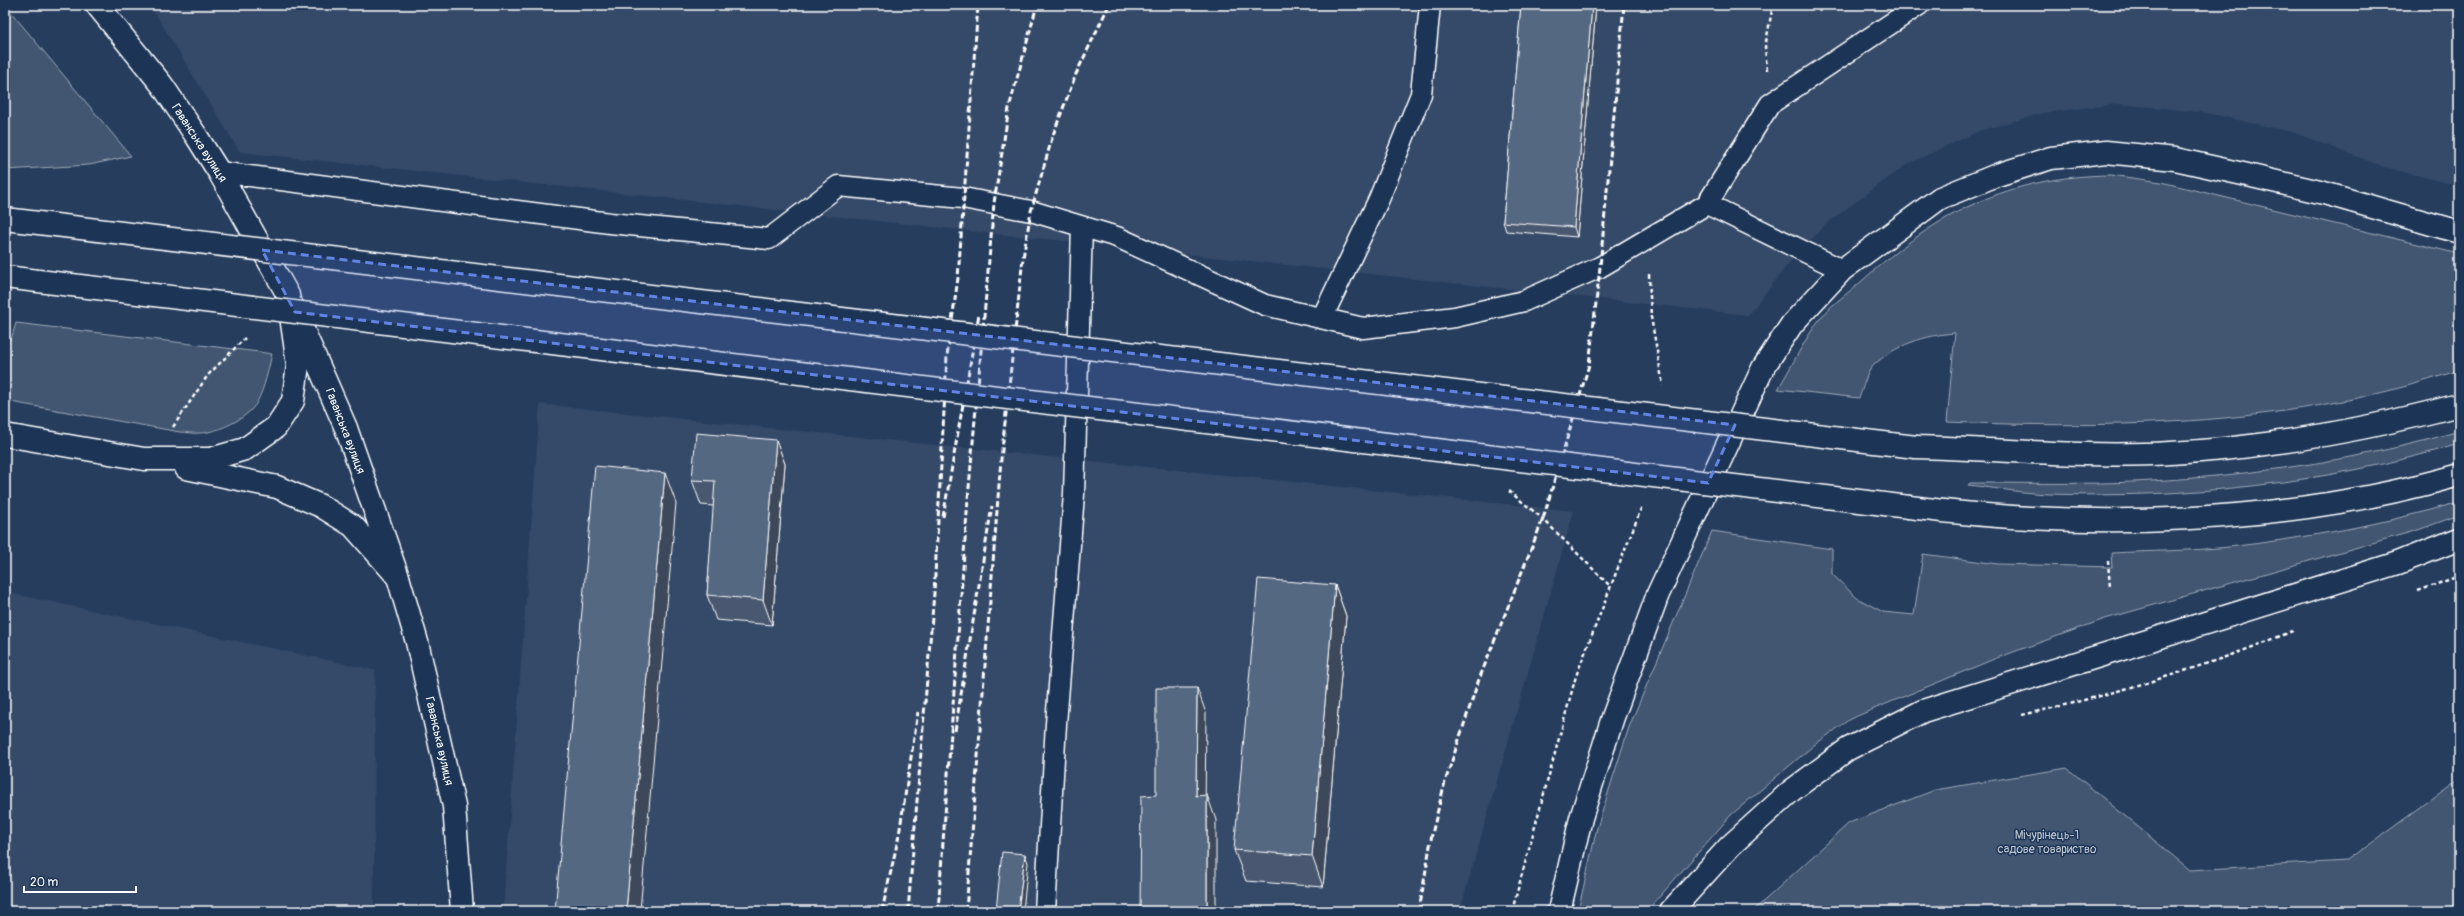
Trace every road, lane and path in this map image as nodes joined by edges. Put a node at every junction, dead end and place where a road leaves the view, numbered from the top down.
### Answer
1 (97, 5) edge
2 (1430, 5) edge
3 (1772, 5) edge
4 (1919, 5) edge
5 (1770, 104) junction
6 (219, 172) junction
7 (1707, 204) junction
8 (5, 219) edge
9 (1082, 227) junction
10 (1666, 228) junction
11 (2459, 232) edge
12 (1842, 270) junction
13 (5, 277) edge
14 (288, 295) junction
15 (1322, 318) junction
16 (250, 333) dead end
17 (1664, 392) dead end
18 (2459, 405) edge
19 (172, 429) dead end
20 (5, 435) edge
21 (144, 459) junction
22 (2459, 475) edge
23 (1642, 505) dead end
24 (2459, 539) edge
25 (2108, 561) dead end
26 (2459, 576) edge
27 (398, 577) junction
28 (2110, 588) dead end
29 (2413, 592) dead end
30 (2297, 629) dead end
31 (2017, 716) dead end
32 (462, 911) edge
33 (1045, 911) edge
34 (1512, 911) edge
35 (1558, 911) edge
36 (1671, 911) edge

1 - 6 main road, Гаванська вулиця
2 - 15 lane
3 - 5 path
4 - 5 lane
5 - 7 lane
6 - 9 lane
6 - 14 main road, Гаванська вулиця
7 - 10 lane
7 - 12 lane
8 - 18 main road, bridge
9 - 15 lane
9 - 33 lane
10 - 15 lane
10 - 17 path
11 - 12 main road
12 - 35 main road
13 - 22 main road, bridge
14 - 21 main road
14 - 27 main road, Гаванська вулиця
16 - 19 path
20 - 21 main road
21 - 27 main road
23 - 34 path
24 - 36 main road
25 - 28 path
26 - 29 path
27 - 32 main road, Гаванська вулиця
30 - 31 path

